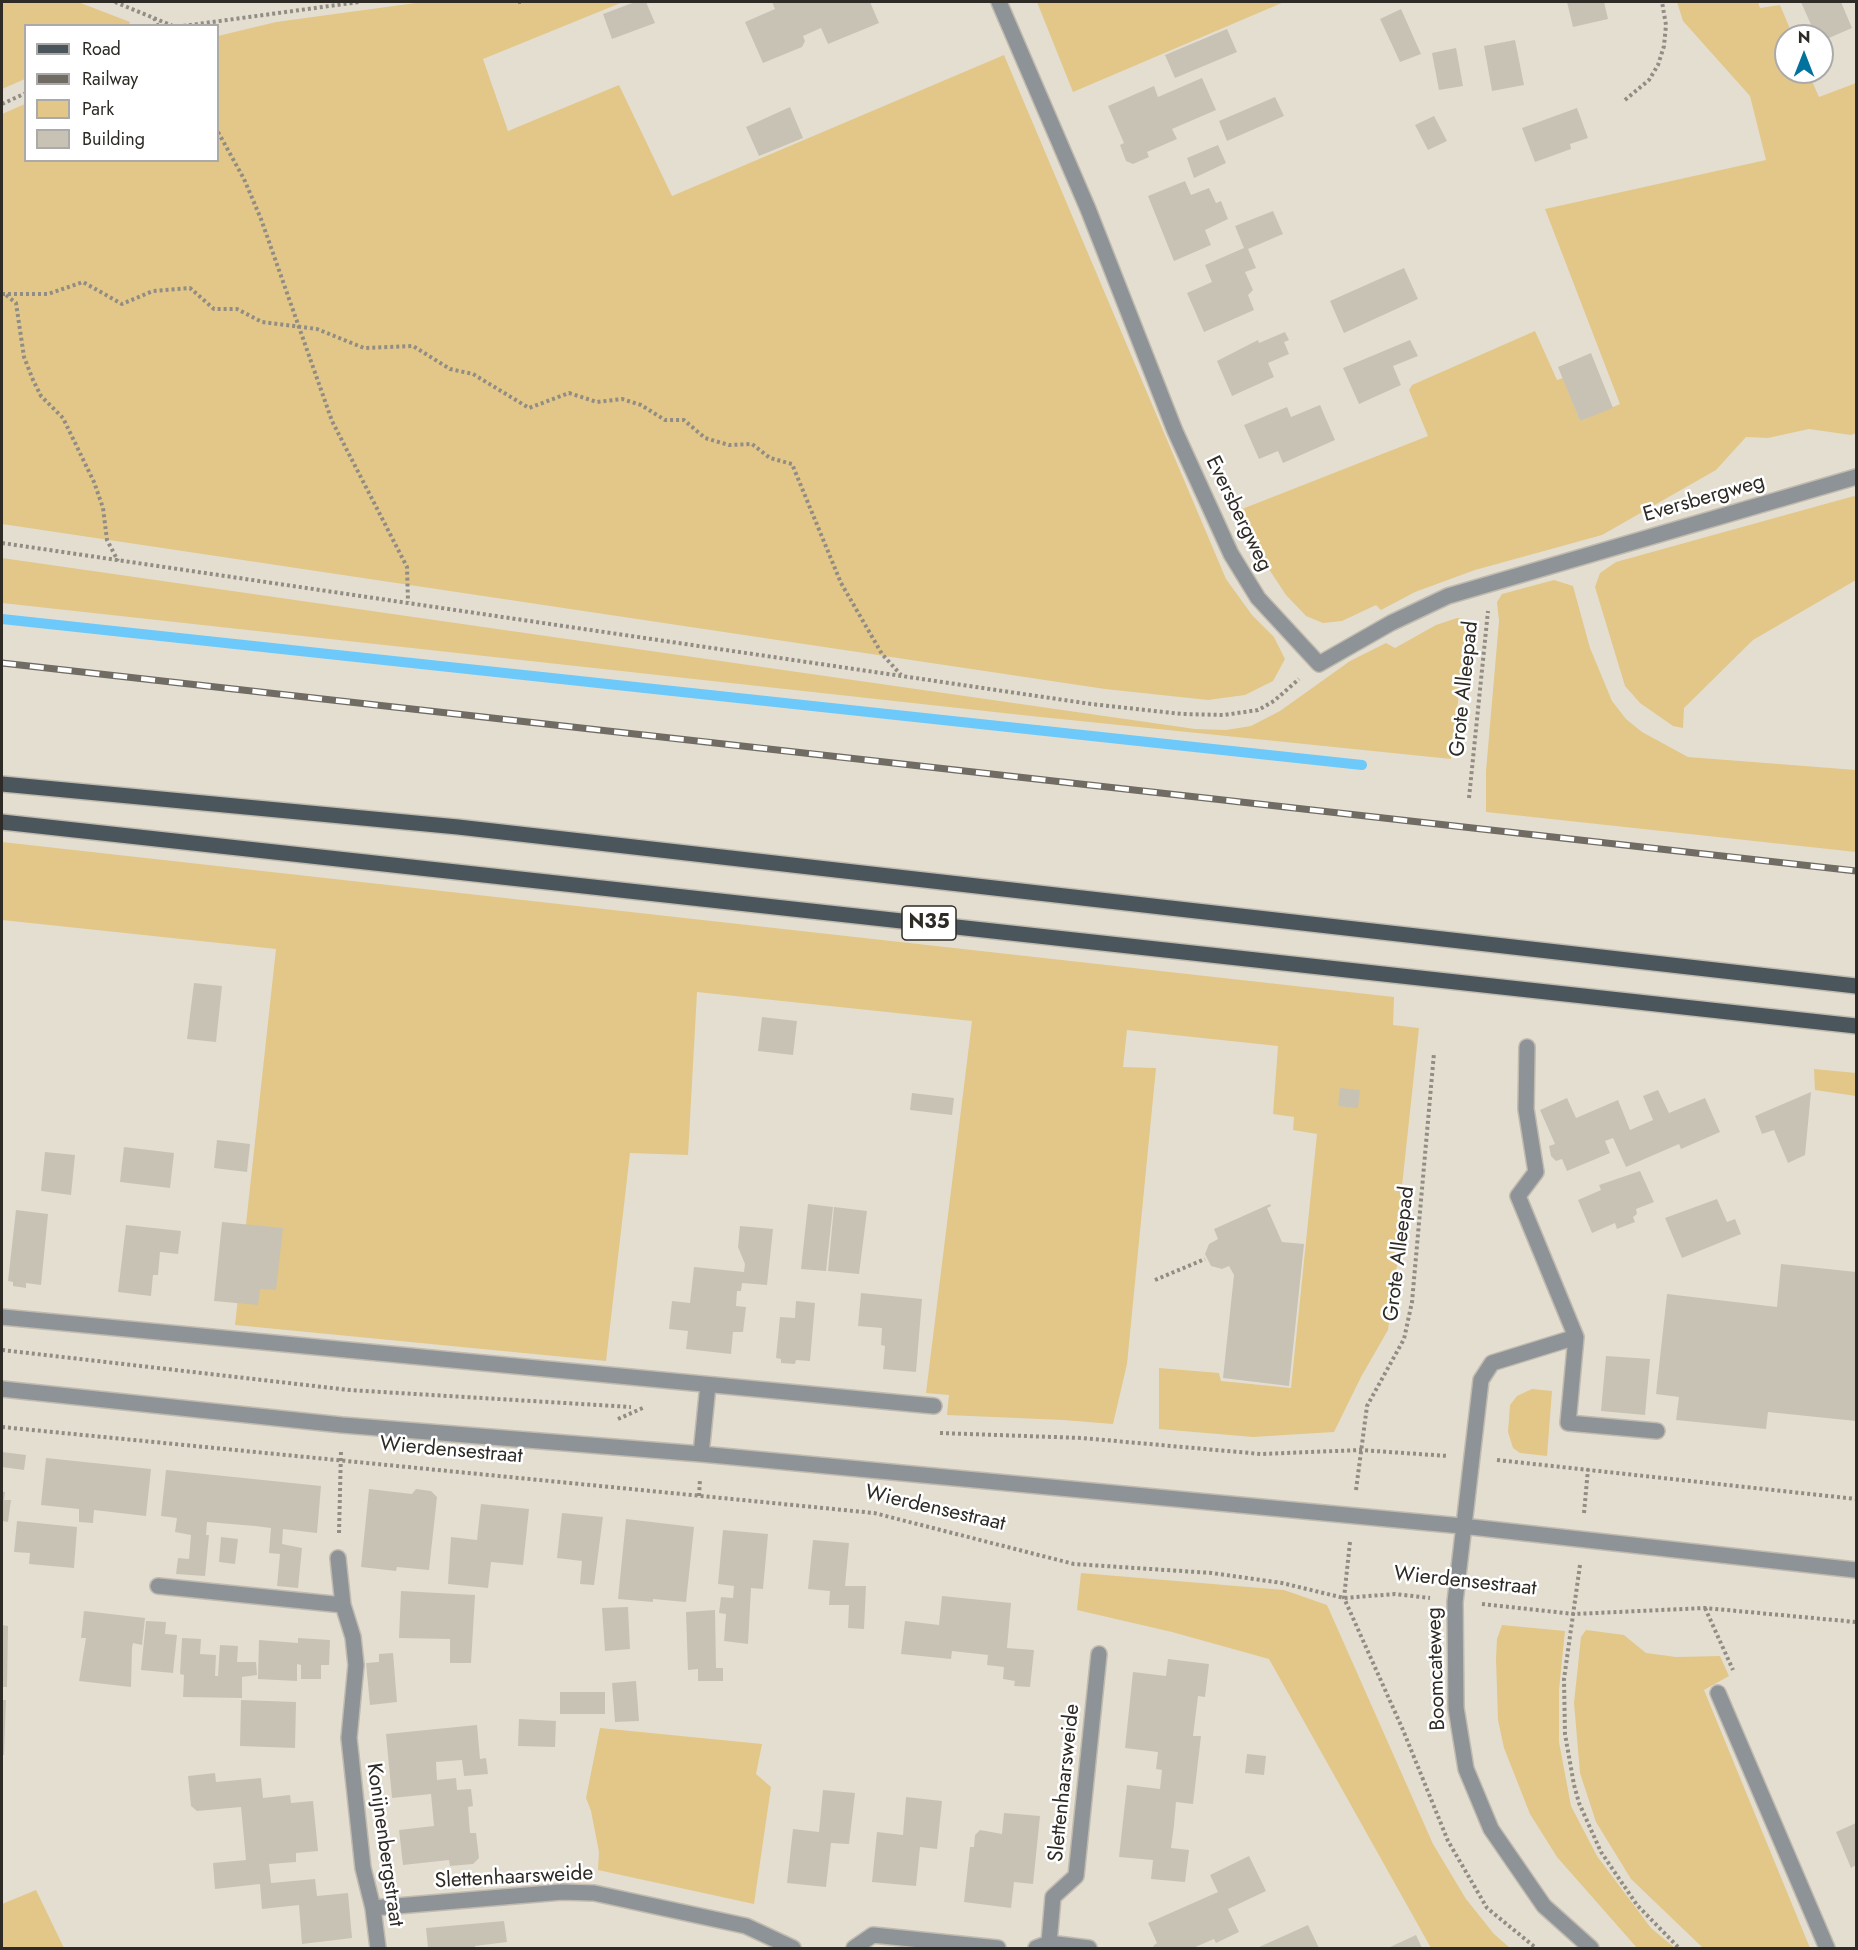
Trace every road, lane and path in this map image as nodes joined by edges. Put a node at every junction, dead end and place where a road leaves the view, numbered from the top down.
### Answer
1 (115, 2) edge
2 (359, 2) edge
3 (999, 2) edge
4 (1662, 2) edge
5 (151, 16) junction
6 (215, 21) junction
7 (157, 24) edge
8 (169, 24) edge
9 (196, 24) edge
10 (210, 24) edge
11 (24, 94) edge
12 (1625, 100) dead end
13 (2, 104) edge
14 (219, 134) edge
15 (4, 295) edge
16 (26, 296) junction
17 (16, 303) junction
18 (298, 325) junction
19 (308, 328) junction
20 (301, 334) junction
21 (1857, 477) edge
22 (2, 543) edge
23 (118, 561) junction
24 (1490, 583) junction
25 (408, 602) junction
26 (1319, 664) junction
27 (901, 676) junction
28 (2, 784) edge
29 (1469, 798) dead end
30 (2, 822) edge
31 (1857, 986) edge
32 (1857, 1026) edge
33 (1527, 1047) dead end
34 (1434, 1053) dead end
35 (1205, 1259) dead end
36 (1155, 1280) dead end
37 (2, 1317) edge
38 (1576, 1337) junction
39 (2, 1350) edge
40 (708, 1385) junction
41 (2, 1389) edge
42 (349, 1390) junction
43 (934, 1406) dead end
44 (655, 1408) dead end
45 (342, 1425) junction
46 (2, 1427) edge
47 (1657, 1431) dead end
48 (938, 1433) dead end
49 (701, 1454) junction
50 (340, 1462) junction
51 (1857, 1498) edge
52 (1462, 1526) junction
53 (1581, 1540) junction
54 (338, 1558) joint
55 (1857, 1570) edge
56 (158, 1586) dead end
57 (1344, 1598) junction
58 (1455, 1602) junction
59 (343, 1605) junction
60 (1705, 1608) junction
61 (1574, 1614) junction
62 (1857, 1622) edge
63 (1099, 1654) dead end
64 (1718, 1693) joint
65 (374, 1908) junction
66 (1043, 1946) edge
67 (378, 1948) edge
68 (793, 1948) edge
69 (854, 1948) edge
70 (998, 1948) edge
71 (1089, 1948) edge
72 (1536, 1948) edge
73 (1591, 1948) edge
74 (1679, 1948) edge
75 (1827, 1948) edge

1 - 5 path
2 - 6 path
3 - 26 street, Eversbergweg
4 - 12 path
5 - 7 path
5 - 8 path
6 - 9 path
6 - 10 path
11 - 13 path
14 - 18 path
15 - 16 path
15 - 17 path
16 - 17 path
16 - 18 path
17 - 23 path
18 - 19 path
18 - 20 path
19 - 20 path
19 - 27 path
20 - 25 path
21 - 24 street, Eversbergweg
22 - 23 path
23 - 25 path
24 - 26 street, Eversbergweg
24 - 29 path, Grote Alleepad
25 - 27 path
26 - 27 path
28 - 31 main road, N35
30 - 32 main road, N35
33 - 38 street
34 - 48 path, Grote Alleepad
35 - 36 path
37 - 40 street
38 - 47 street
38 - 52 street
39 - 42 path
40 - 43 street
40 - 49 street
41 - 45 street, Wierdensestraat
42 - 44 path
42 - 45 path
45 - 49 street, Wierdensestraat
45 - 50 path
46 - 50 path, Wierdensestraat
49 - 52 street, Wierdensestraat
50 - 54 path
50 - 57 path, Wierdensestraat
51 - 53 path
52 - 53 street, Wierdensestraat
52 - 58 street, Boomcateweg
53 - 55 street, Wierdensestraat
53 - 61 path
54 - 59 street, Konijnenbergstraat
56 - 59 street
57 - 58 path, Wierdensestraat
57 - 72 path, Boomcateweg
58 - 61 path, Wierdensestraat
58 - 73 street, Boomcateweg
59 - 65 street, Konijnenbergstraat
60 - 61 path, Wierdensestraat
60 - 62 path, Wierdensestraat
60 - 64 path
61 - 74 path
63 - 66 street, Slettenhaarsweide
64 - 75 street
65 - 67 street, Konijnenbergstraat
65 - 68 street, Slettenhaarsweide
66 - 71 street, Slettenhaarsweide
69 - 70 street

